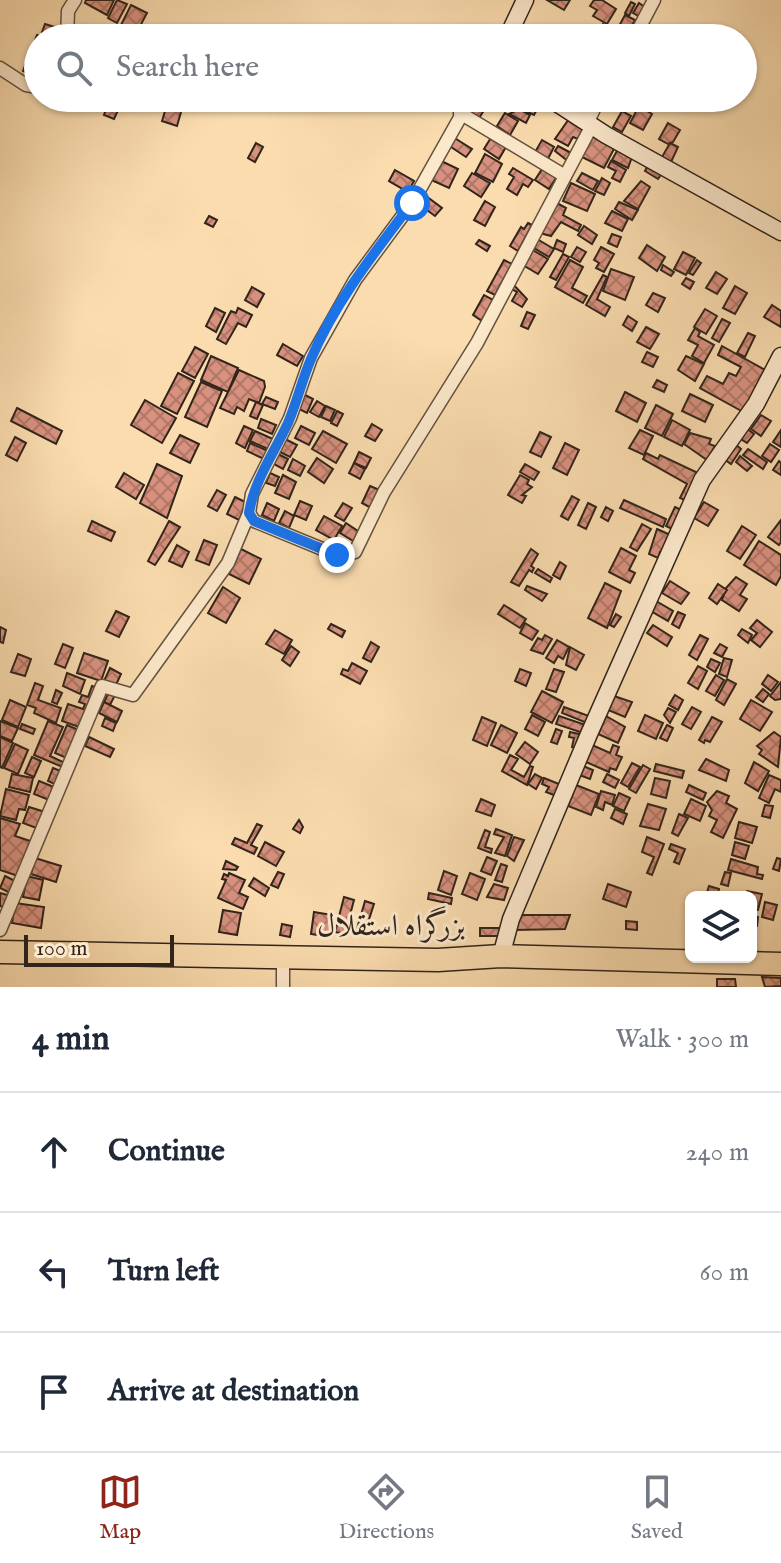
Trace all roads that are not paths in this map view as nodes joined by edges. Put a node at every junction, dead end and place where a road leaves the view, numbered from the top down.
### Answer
1 (75, 0) edge
2 (525, 0) edge
3 (654, 0) edge
4 (68, 24) edge
5 (514, 24) edge
6 (641, 24) edge
7 (0, 68) edge
8 (24, 84) edge
9 (572, 112) edge
10 (593, 112) edge
11 (460, 113) joint
12 (588, 122) junction
13 (565, 176) junction
14 (781, 232) edge
15 (781, 356) edge
16 (249, 513) junction
17 (0, 930) edge
18 (0, 952) edge
19 (501, 956) junction
20 (283, 957) junction
21 (781, 964) edge
22 (283, 987) edge

1 - 4 street
2 - 5 street
3 - 6 street
7 - 8 street
9 - 12 street
10 - 12 street
11 - 13 street
11 - 16 street
12 - 13 street
12 - 14 street
13 - 16 street
15 - 19 street
16 - 17 street
18 - 20 highway, بزرگراه استقلال
19 - 20 highway, بزرگراه استقلال
19 - 21 highway, بزرگراه استقلال
20 - 22 street

